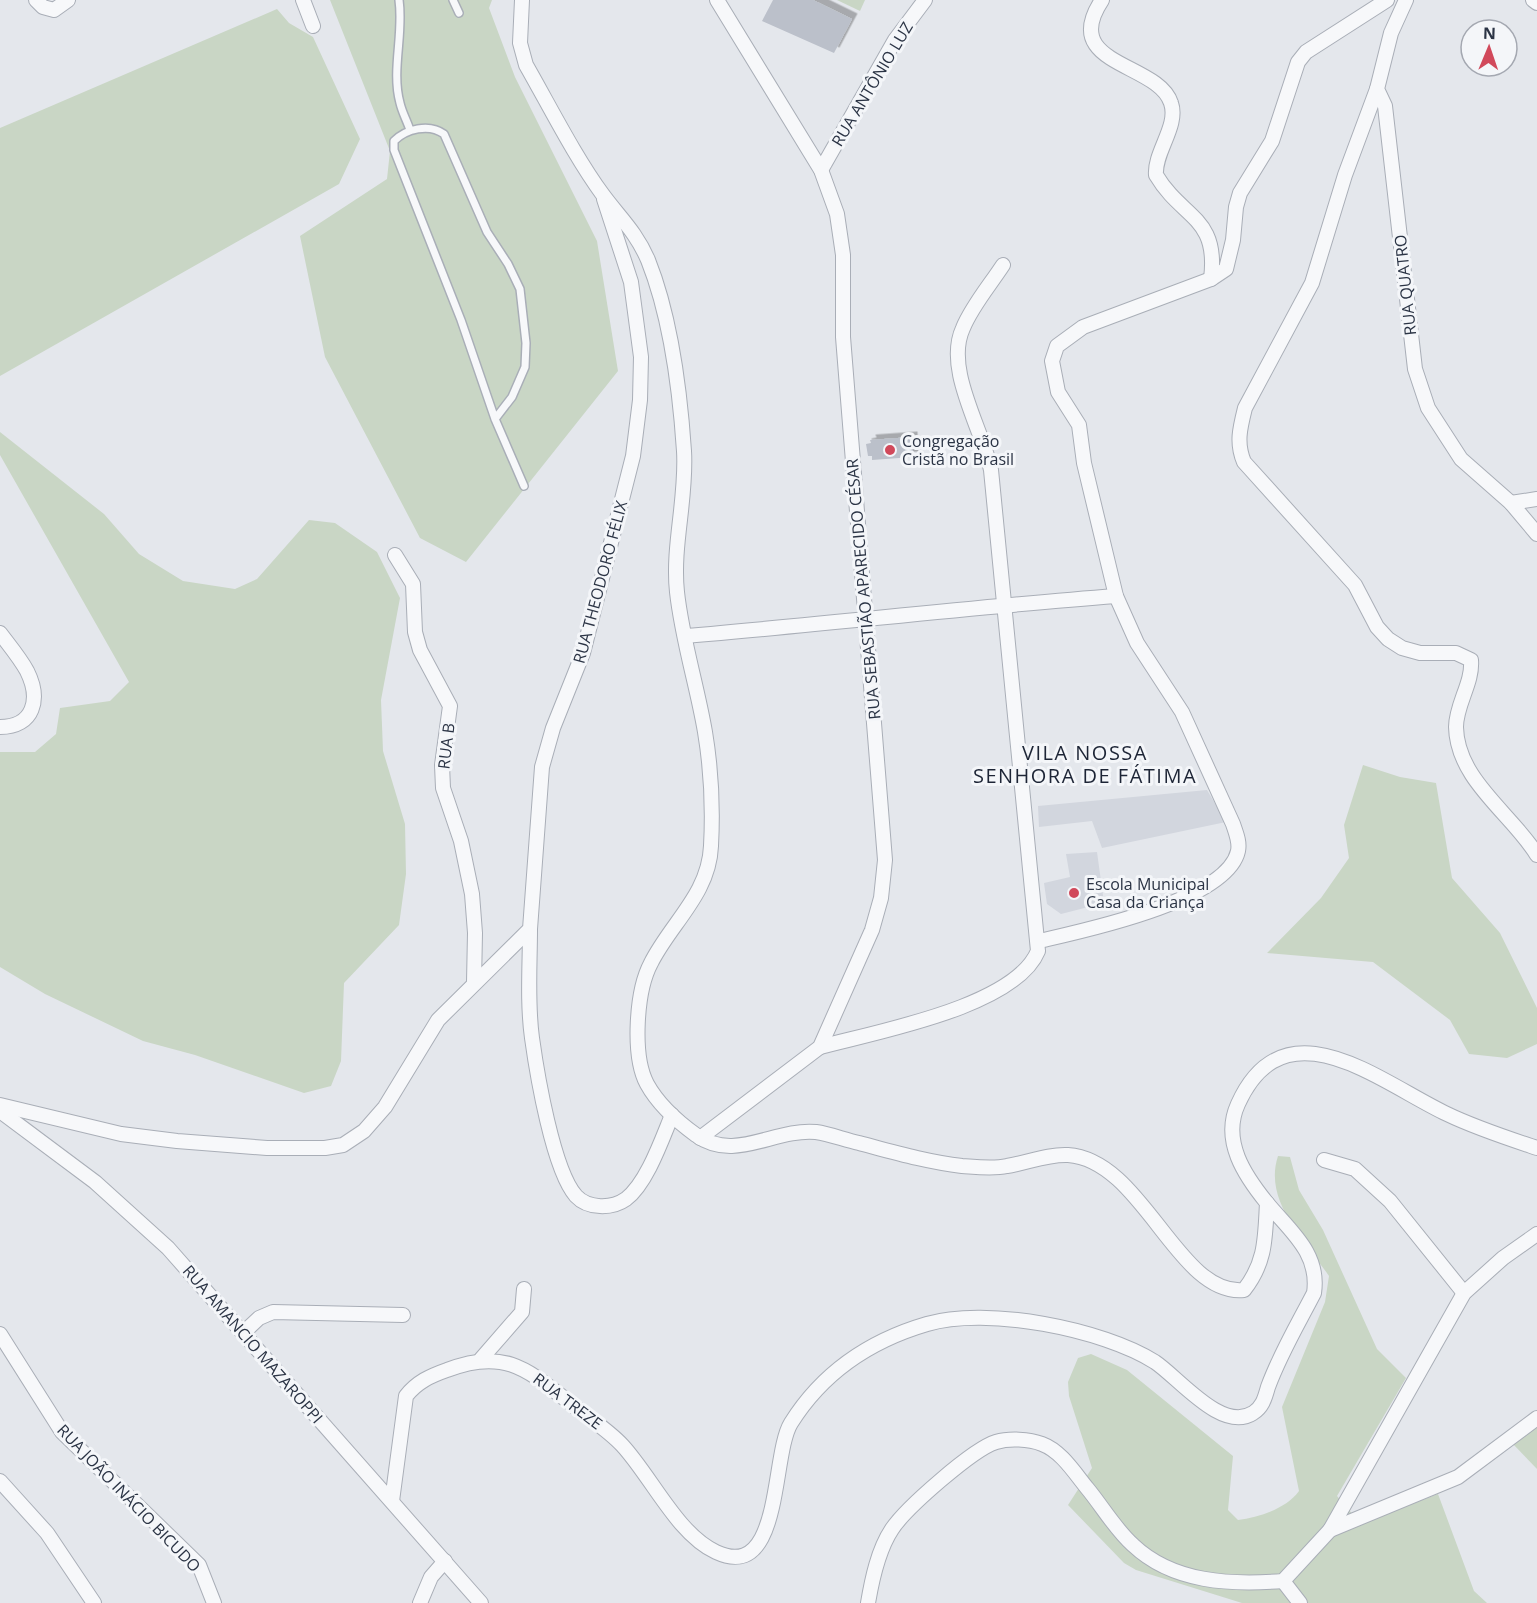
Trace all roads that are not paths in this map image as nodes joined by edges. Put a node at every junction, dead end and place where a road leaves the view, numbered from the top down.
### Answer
1 (36, 0) edge
2 (68, 0) edge
3 (303, 0) edge
4 (399, 0) edge
5 (453, 0) edge
6 (522, 0) edge
7 (717, 0) edge
8 (925, 0) edge
9 (1102, 0) edge
10 (1387, 0) edge
11 (1406, 0) edge
12 (1533, 0) edge
13 (1537, 3) edge
14 (459, 13) dead end
15 (313, 26) dead end
16 (1377, 89) junction
17 (410, 130) junction
18 (821, 170) junction
19 (603, 195) junction
20 (1003, 265) dead end
21 (1211, 279) junction
22 (495, 419) junction
23 (524, 486) dead end
24 (1537, 499) edge
25 (1511, 503) junction
26 (1537, 534) edge
27 (395, 555) dead end
28 (1116, 596) junction
29 (1005, 604) junction
30 (864, 621) junction
31 (0, 633) edge
32 (685, 636) junction
33 (0, 728) edge
34 (1537, 855) edge
35 (530, 929) junction
36 (1039, 941) junction
37 (474, 982) junction
38 (820, 1047) junction
39 (0, 1105) edge
40 (0, 1111) edge
41 (672, 1115) junction
42 (700, 1138) junction
43 (1537, 1148) edge
44 (1324, 1160) dead end
45 (1267, 1203) junction
46 (1537, 1234) edge
47 (524, 1289) dead end
48 (1464, 1293) junction
49 (403, 1315) dead end
50 (243, 1333) junction
51 (0, 1334) edge
52 (481, 1359) junction
53 (1537, 1418) edge
54 (0, 1481) edge
55 (392, 1502) junction
56 (1330, 1530) junction
57 (445, 1561) junction
58 (1283, 1581) junction
59 (94, 1603) edge
60 (214, 1603) edge
61 (420, 1603) edge
62 (481, 1603) edge
63 (868, 1603) edge
64 (1300, 1603) edge

1 - 2 street
3 - 15 street
4 - 17 lane
5 - 14 lane
6 - 19 street
7 - 18 street, RUA SEBASTIÃO APARECIDO CÉSAR
8 - 18 street, RUA ANTÔNIO LUZ
9 - 21 street
10 - 21 street
11 - 16 street
12 - 13 street
16 - 25 street, RUA QUATRO
16 - 34 street
17 - 22 lane
17 - 22 lane
18 - 30 street, RUA SEBASTIÃO APARECIDO CÉSAR
19 - 32 street
19 - 35 street, RUA THEODORO FÉLIX
20 - 29 street
21 - 28 street
22 - 23 lane
24 - 25 street
25 - 26 street, RUA QUATRO
27 - 37 street, RUA B
28 - 29 street
28 - 36 street
29 - 30 street
29 - 36 street
30 - 32 street
30 - 38 street, RUA SEBASTIÃO APARECIDO CÉSAR
31 - 33 street
32 - 41 street
35 - 37 street
35 - 41 street, RUA THEODORO FÉLIX
36 - 38 street
37 - 39 street
38 - 42 street, RUA SEBASTIÃO APARECIDO CÉSAR
40 - 50 street, RUA AMANCIO MAZAROPPI
41 - 42 street
42 - 45 street
43 - 45 street
44 - 48 street
45 - 52 street, RUA TREZE
46 - 48 street
47 - 52 street
48 - 56 street
49 - 50 street
50 - 55 street, RUA AMANCIO MAZAROPPI
51 - 60 street, RUA JOÃO INÁCIO BICUDO
52 - 55 street
53 - 56 street
54 - 59 street
55 - 57 street, RUA AMANCIO MAZAROPPI
56 - 58 street
57 - 61 street
57 - 62 street, RUA AMANCIO MAZAROPPI
58 - 63 street
58 - 64 street

